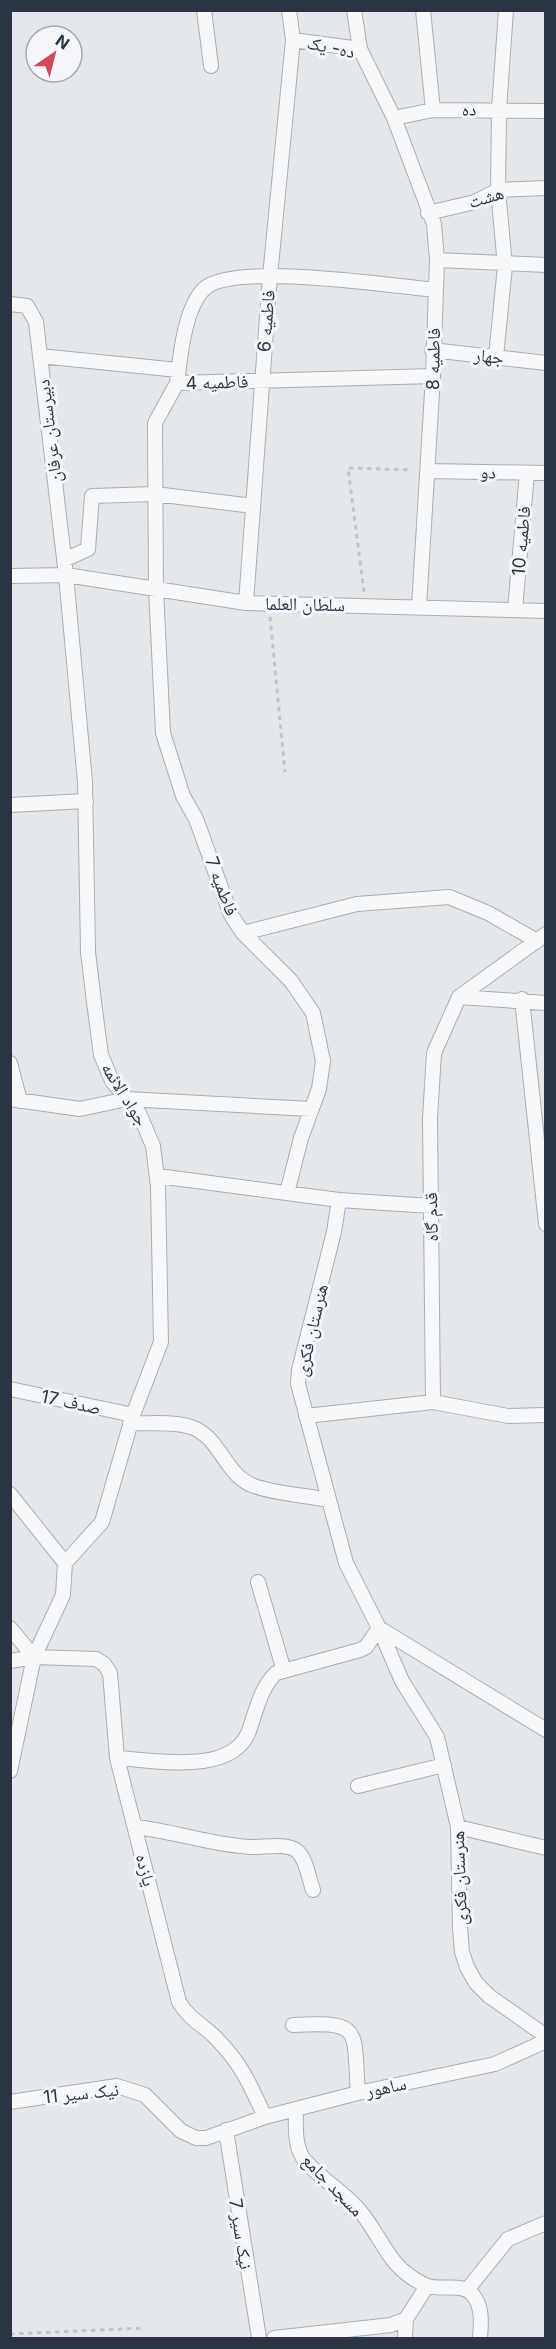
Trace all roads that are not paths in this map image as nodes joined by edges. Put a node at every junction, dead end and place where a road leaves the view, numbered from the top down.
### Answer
1 (204, 10) edge
2 (289, 10) edge
3 (354, 10) edge
4 (423, 10) edge
5 (506, 10) edge
6 (293, 40) junction
7 (360, 49) junction
8 (211, 66) dead end
9 (433, 110) junction
10 (499, 110) junction
11 (546, 111) edge
12 (394, 118) junction
13 (546, 188) edge
14 (498, 190) junction
15 (428, 213) junction
16 (437, 260) junction
17 (505, 262) junction
18 (546, 265) edge
19 (270, 276) junction
20 (436, 290) junction
21 (10, 304) edge
22 (432, 350) junction
23 (40, 356) junction
24 (496, 357) junction
25 (546, 363) edge
26 (177, 376) junction
27 (433, 376) junction
28 (262, 380) junction
29 (430, 471) junction
30 (527, 472) junction
31 (546, 473) edge
32 (155, 494) junction
33 (253, 506) junction
34 (64, 560) junction
35 (66, 575) junction
36 (10, 576) edge
37 (156, 589) junction
38 (246, 603) junction
39 (419, 607) junction
40 (515, 610) junction
41 (546, 611) edge
42 (86, 801) junction
43 (10, 805) edge
44 (243, 933) junction
45 (541, 938) edge
46 (459, 997) junction
47 (522, 999) junction
48 (546, 1003) edge
49 (10, 1064) edge
50 (127, 1099) junction
51 (15, 1100) edge
52 (311, 1109) junction
53 (158, 1176) junction
54 (287, 1193) junction
55 (339, 1200) junction
56 (431, 1206) junction
57 (546, 1224) edge
58 (10, 1389) edge
59 (433, 1402) junction
60 (546, 1415) edge
61 (306, 1416) junction
62 (131, 1419) junction
63 (10, 1494) edge
64 (328, 1500) junction
65 (66, 1563) junction
66 (258, 1582) dead end
67 (10, 1628) edge
68 (379, 1628) junction
69 (34, 1657) junction
70 (10, 1661) edge
71 (284, 1671) junction
72 (546, 1730) edge
73 (117, 1758) junction
74 (444, 1765) junction
75 (10, 1771) edge
76 (358, 1786) dead end
77 (135, 1827) junction
78 (458, 1827) junction
79 (546, 1848) edge
80 (313, 1890) dead end
81 (293, 2025) dead end
82 (546, 2038) edge
83 (358, 2093) junction
84 (10, 2102) edge
85 (296, 2109) junction
86 (265, 2117) junction
87 (226, 2130) junction
88 (546, 2223) edge
89 (427, 2286) junction
90 (467, 2290) junction
91 (406, 2319) junction
92 (259, 2338) edge
93 (274, 2338) edge
94 (405, 2338) edge
95 (480, 2338) edge

1 - 8 street
2 - 6 street, ده- یک
3 - 7 street
4 - 9 street
5 - 10 street
6 - 7 street, ده- یک
6 - 19 street, فاطمیه 6
7 - 12 street, ده- یک
9 - 10 street, ده
9 - 12 street, ده
10 - 11 street, ده
10 - 14 street
12 - 15 street, فاطمیه 8
13 - 14 street, هشت
14 - 15 street, هشت
14 - 17 street
15 - 16 street, فاطمیه 8
16 - 17 street
16 - 20 street, فاطمیه 8
17 - 18 street
17 - 24 street
19 - 20 street
19 - 26 street
19 - 28 street, فاطمیه 6
20 - 22 street, فاطمیه 8
21 - 23 street, دبیرستان عرفان
22 - 24 street, جهار
22 - 27 street, فاطمیه 8
23 - 26 street
23 - 34 street, دبیرستان عرفان
24 - 25 street, جهار
26 - 28 street, فاطمیه 4
26 - 32 street, فاطمیه 4
27 - 28 street, فاطمیه 4
27 - 29 street, فاطمیه 8
28 - 33 street, فاطمیه 6
29 - 30 street, دو
29 - 39 street, فاطمیه 8
30 - 31 street, دو
30 - 40 street, فاطمیه 10
32 - 33 street
32 - 34 street
32 - 37 street, فاطمیه 4
33 - 38 street, فاطمیه 6
34 - 35 street, دبیرستان عرفان
35 - 36 street, سلطان العلما
35 - 37 street, سلطان العلما
35 - 42 street, جواد الائمه
37 - 38 street, سلطان العلما
37 - 44 street, فاطمیه 7
38 - 39 street, سلطان العلما
39 - 40 street, سلطان العلما
40 - 41 street, سلطان العلما
42 - 43 street
42 - 50 street, جواد الائمه
44 - 45 street
44 - 52 street, فاطمیه 7
45 - 46 street
46 - 47 street
46 - 56 street, قدم گاه
47 - 48 street
47 - 57 street
49 - 51 street
50 - 51 street
50 - 52 street
50 - 53 street, جواد الائمه
52 - 54 street, فاطمیه 7
53 - 54 street
53 - 62 street, جواد الائمه
54 - 55 street
55 - 56 street
55 - 61 street, هنرستان فکری
56 - 59 street, قدم گاه
58 - 62 street, صدف 17
59 - 60 street
59 - 61 street
61 - 64 street, هنرستان فکری
62 - 64 street, صدف 17
62 - 65 street, جواد الائمه
63 - 65 street
64 - 68 street, هنرستان فکری
65 - 69 street
66 - 71 street
67 - 69 street
68 - 71 street
68 - 72 street
68 - 74 street, هنرستان فکری
69 - 70 street
69 - 73 street, یازده
69 - 75 street
71 - 73 street
73 - 77 street, یازده
74 - 76 street
74 - 78 street, هنرستان فکری
77 - 80 street
77 - 86 street, یازده
78 - 79 street
78 - 82 street, هنرستان فکری
81 - 83 street
82 - 83 street, ساهور
83 - 85 street, ساهور
84 - 87 street, نیک سیر 11
85 - 86 street, ساهور
85 - 89 street, مسجد جامع
86 - 87 street, ساهور
87 - 92 street, نیک سیر 7
88 - 90 street
89 - 90 street, مسجد جامع
89 - 91 street
90 - 95 street
91 - 93 street
91 - 94 street

